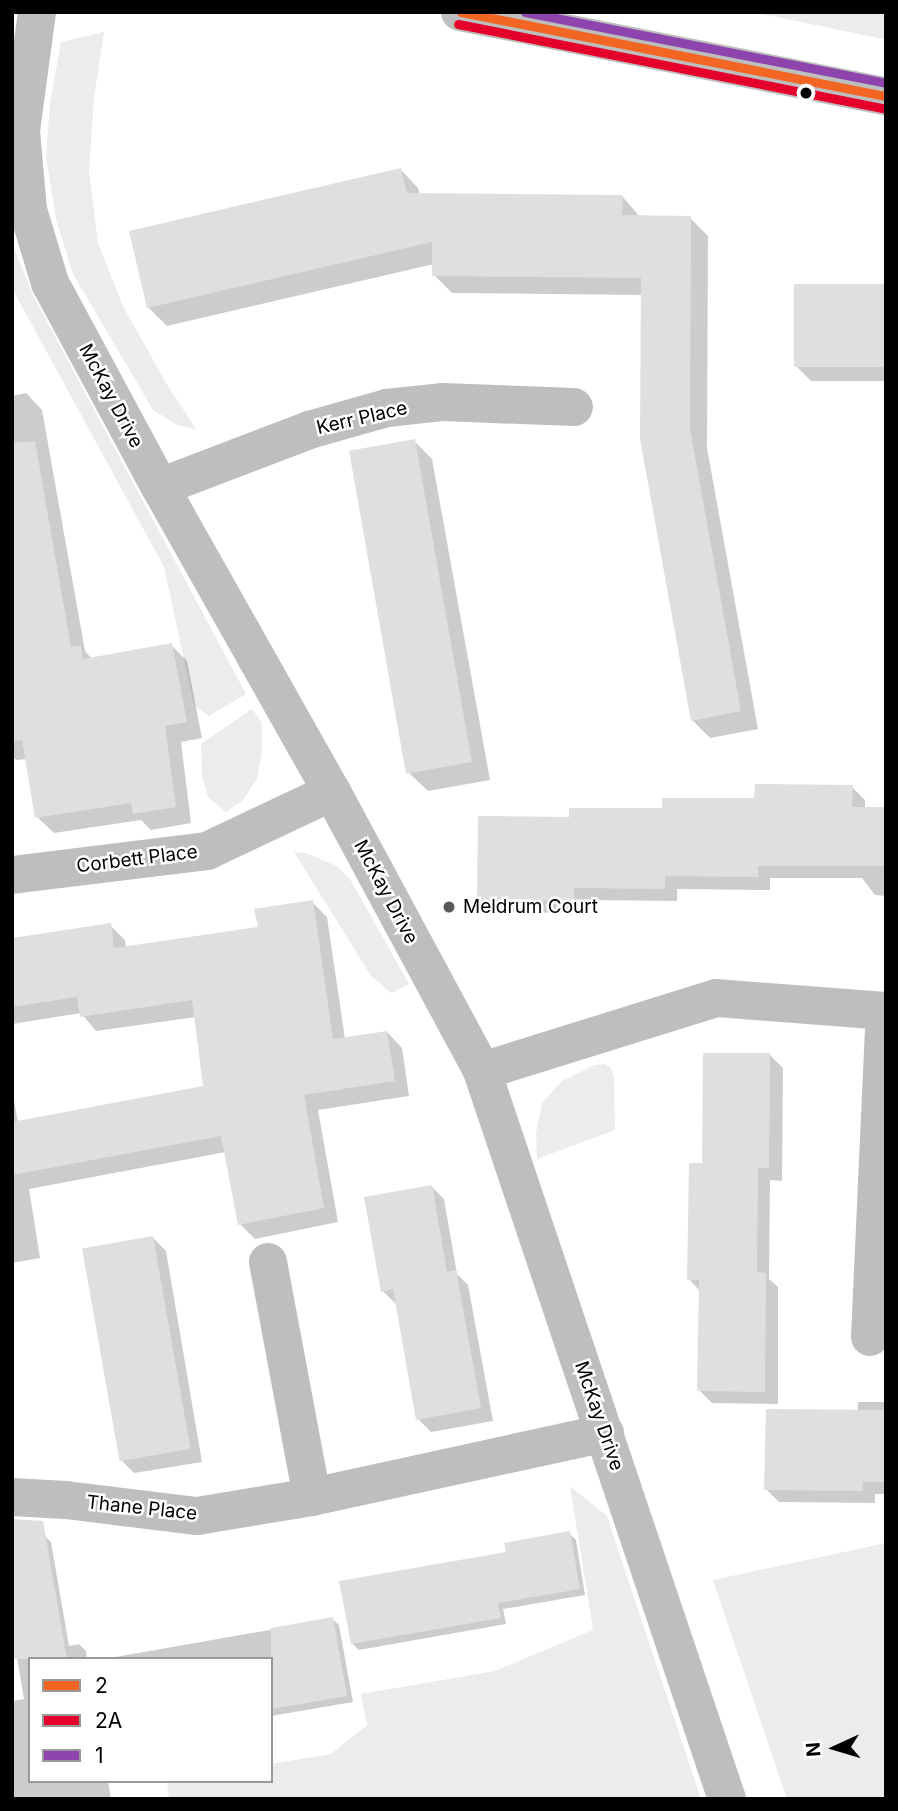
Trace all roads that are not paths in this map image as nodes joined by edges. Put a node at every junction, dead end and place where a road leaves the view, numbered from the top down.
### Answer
1 (37, 12) edge
2 (460, 12) edge
3 (886, 96) edge
4 (574, 407) dead end
5 (160, 487) junction
6 (332, 792) junction
7 (12, 875) edge
8 (886, 1011) edge
9 (482, 1070) junction
10 (268, 1262) dead end
11 (870, 1337) dead end
12 (605, 1433) junction
13 (12, 1497) edge
14 (312, 1497) junction
15 (727, 1799) edge

1 - 5 street, McKay Drive
2 - 3 street
4 - 5 street, Kerr Place
5 - 6 street, McKay Drive
6 - 7 street, Corbett Place
6 - 9 street, McKay Drive
8 - 9 street
8 - 11 street
9 - 12 street, McKay Drive
10 - 14 street
12 - 14 street, Thane Place
12 - 15 street, McKay Drive
13 - 14 street, Thane Place

